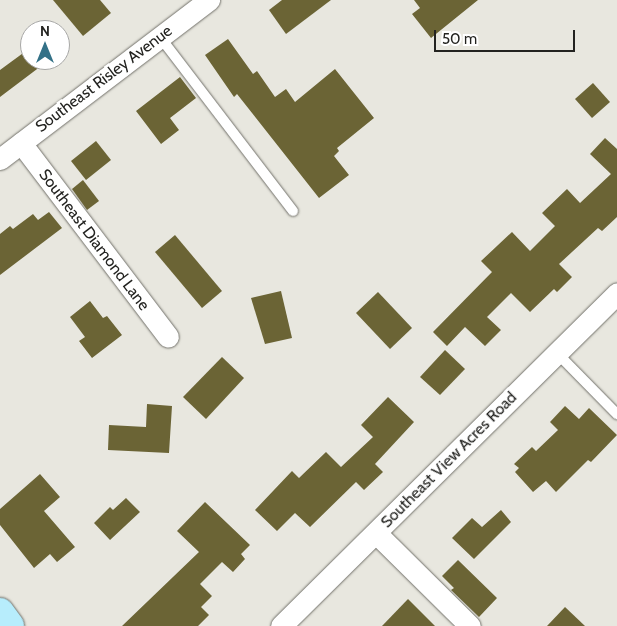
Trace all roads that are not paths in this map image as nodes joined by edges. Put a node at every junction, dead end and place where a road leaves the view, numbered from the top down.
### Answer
1 (209, 0) edge
2 (160, 37) junction
3 (21, 143) junction
4 (0, 159) edge
5 (293, 211) dead end
6 (617, 293) edge
7 (168, 337) dead end
8 (557, 353) junction
9 (617, 414) edge
10 (376, 533) junction
11 (0, 612) edge
12 (10, 626) edge
13 (281, 626) edge
14 (470, 626) edge

1 - 2 street, Southeast Risley Avenue
2 - 3 street, Southeast Risley Avenue
2 - 5 lane
3 - 4 street, Southeast Risley Avenue
3 - 7 street, Southeast Diamond Lane
6 - 8 street, Southeast View Acres Road
8 - 9 lane
8 - 10 street, Southeast View Acres Road
10 - 13 street, Southeast View Acres Road
10 - 14 street
11 - 12 main road

